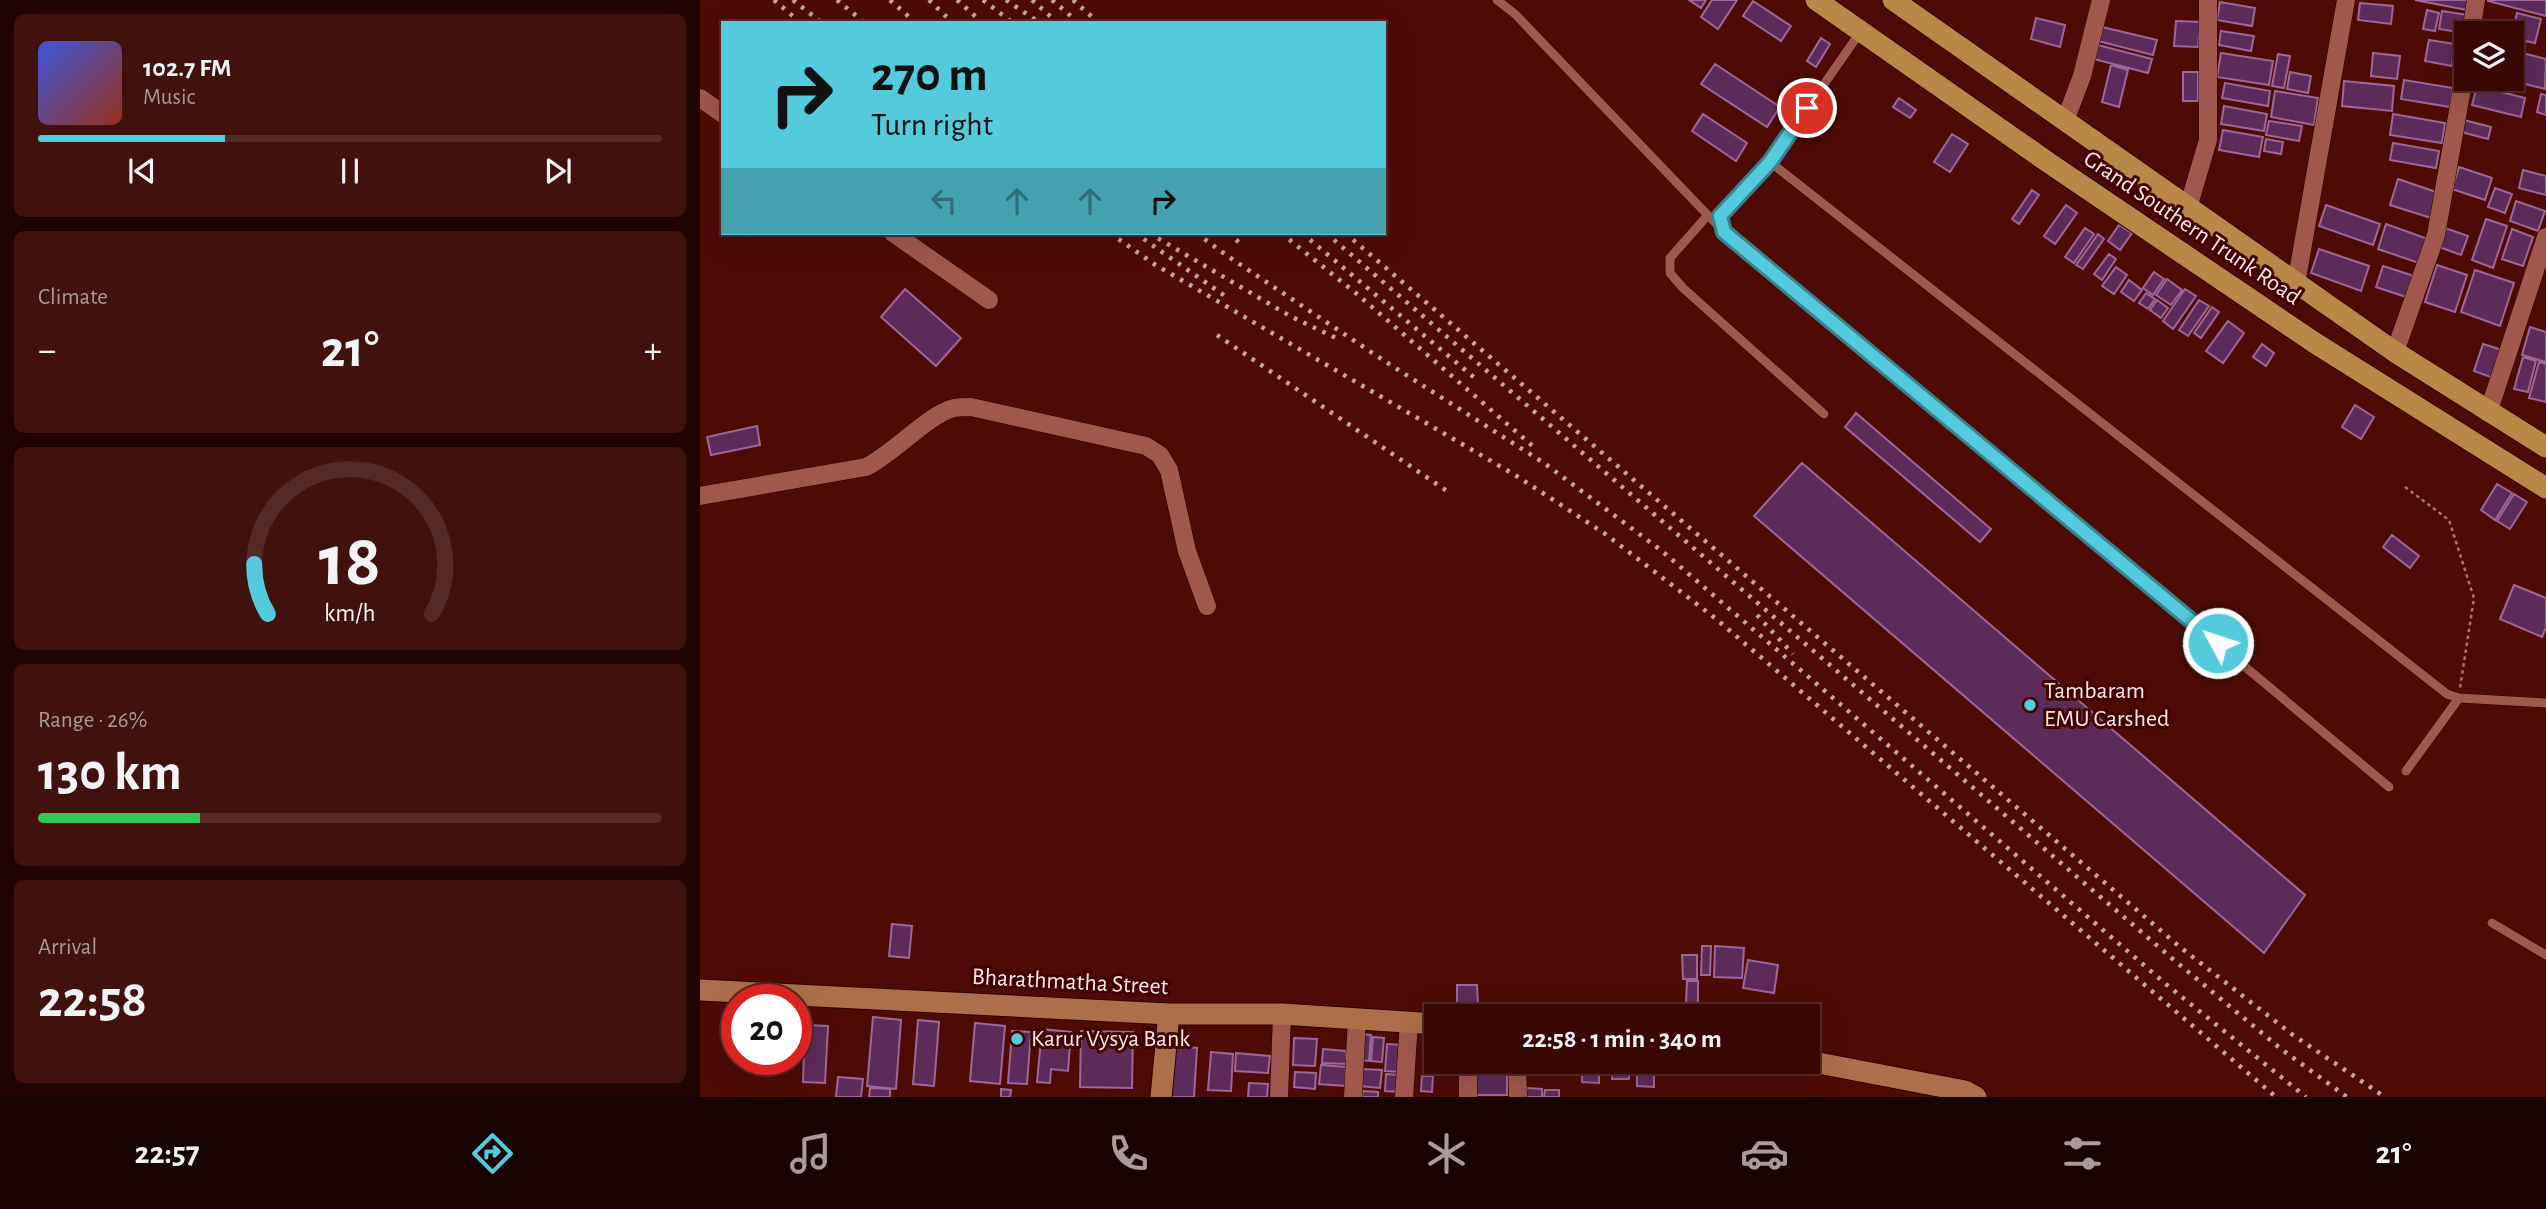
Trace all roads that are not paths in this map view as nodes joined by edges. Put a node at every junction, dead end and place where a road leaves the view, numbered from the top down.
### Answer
1 (1497, 0) edge
2 (1816, 0) edge
3 (1893, 0) edge
4 (2101, 0) edge
5 (2208, 0) edge
6 (2346, 0) edge
7 (2476, 0) edge
8 (2473, 21) edge
9 (1861, 31) junction
10 (2462, 91) edge
11 (700, 98) edge
12 (721, 113) edge
13 (2065, 121) junction
14 (1770, 162) junction
15 (2188, 208) junction
16 (1708, 215) junction
17 (1724, 232) junction
18 (896, 235) edge
19 (2546, 237) edge
20 (2296, 284) junction
21 (989, 300) dead end
22 (2395, 352) junction
23 (2488, 413) junction
24 (1824, 414) dead end
25 (2546, 447) edge
26 (2546, 488) edge
27 (700, 496) edge
28 (1207, 606) dead end
29 (2459, 698) junction
30 (2546, 703) edge
31 (2406, 771) dead end
32 (2389, 787) dead end
33 (2491, 923) dead end
34 (2546, 955) edge
35 (700, 990) edge
36 (1169, 1014) junction
37 (1282, 1014) junction
38 (1357, 1019) junction
39 (1409, 1022) junction
40 (1424, 1023) edge
41 (1820, 1063) edge
42 (1468, 1074) edge
43 (1517, 1074) edge
44 (1161, 1097) edge
45 (1279, 1097) edge
46 (1353, 1097) edge
47 (1404, 1097) edge
48 (1468, 1097) edge
49 (1518, 1097) edge
50 (1976, 1097) edge

1 - 16 lane
2 - 9 main road, Grand Southern Trunk Road
3 - 13 main road, Grand Southern Trunk Road
4 - 13 street
5 - 15 street
6 - 20 street
7 - 8 street
9 - 14 lane
9 - 26 main road, Grand Southern Trunk Road
10 - 22 street
11 - 12 street
13 - 15 main road, Grand Southern Trunk Road
14 - 17 lane
14 - 29 lane
15 - 20 main road, Grand Southern Trunk Road
16 - 17 lane
16 - 24 lane
17 - 32 lane
18 - 21 street
19 - 23 street
20 - 22 main road, Grand Southern Trunk Road
22 - 23 main road, Grand Southern Trunk Road
23 - 25 main road, Grand Southern Trunk Road
27 - 28 street
29 - 30 lane
29 - 31 lane
33 - 34 lane
35 - 36 street, Bharathmatha Street
36 - 37 street, Bharathmatha Street
36 - 44 street
37 - 38 street, Bharathmatha Street
37 - 45 street
38 - 39 street, Bharathmatha Street
38 - 46 street
39 - 40 street, Bharathmatha Street
39 - 47 street
41 - 50 street
42 - 48 street
43 - 49 street

